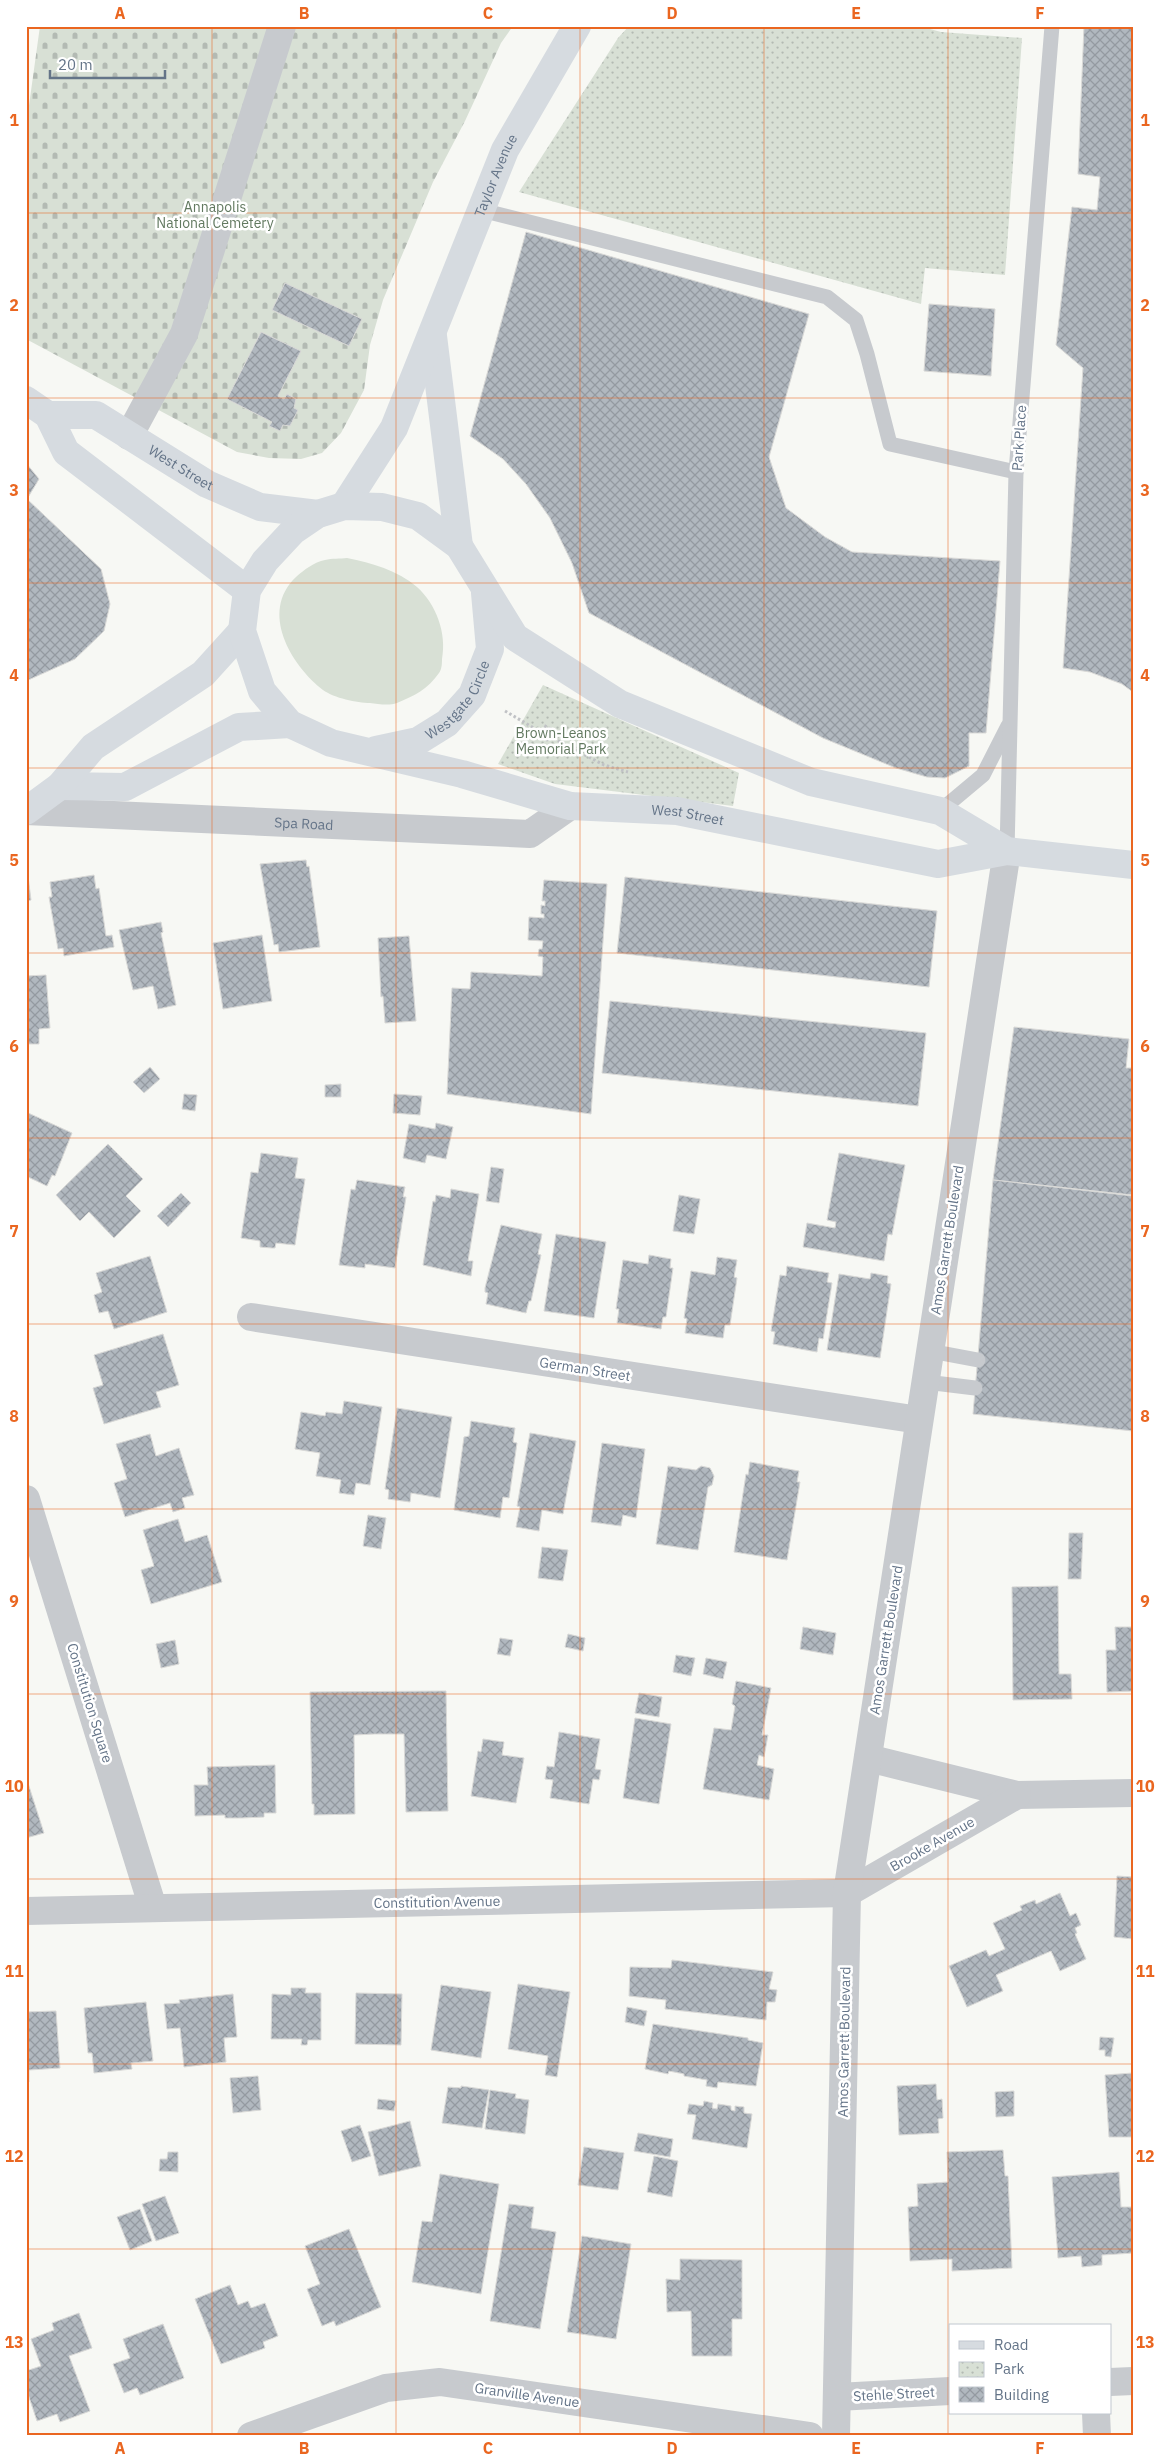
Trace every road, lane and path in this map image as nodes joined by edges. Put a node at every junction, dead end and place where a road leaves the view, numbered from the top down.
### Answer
1 (282, 26) edge
2 (576, 26) edge
3 (1052, 26) edge
4 (480, 210) junction
5 (433, 334) junction
6 (37, 407) edge
7 (129, 436) junction
8 (1016, 472) junction
9 (344, 506) junction
10 (318, 514) junction
11 (459, 546) junction
12 (485, 589) junction
13 (247, 590) junction
14 (242, 631) junction
15 (505, 711) dead end
16 (1010, 722) junction
17 (290, 724) junction
18 (543, 725) dead end
19 (540, 731) dead end
20 (537, 735) dead end
21 (370, 751) junction
22 (60, 786) junction
23 (570, 806) junction
24 (26, 811) edge
25 (940, 811) junction
26 (1007, 850) junction
27 (1133, 865) edge
28 (252, 1317) dead end
29 (930, 1350) junction
30 (978, 1360) dead end
31 (926, 1382) junction
32 (975, 1388) dead end
33 (919, 1420) junction
34 (26, 1499) edge
35 (868, 1758) junction
36 (1133, 1793) edge
37 (1017, 1795) junction
38 (847, 1893) junction
39 (153, 1908) junction
40 (26, 1911) edge
41 (1133, 2381) edge
42 (1112, 2382) edge
43 (949, 2391) edge
44 (837, 2397) junction
45 (1096, 2414) edge
46 (251, 2436) edge
47 (810, 2436) edge
48 (836, 2436) edge
49 (1097, 2436) edge

1 - 7 street
2 - 4 main road, Taylor Avenue
3 - 8 lane, Park Place
4 - 5 main road, Taylor Avenue
4 - 8 lane
5 - 9 main road, Taylor Avenue
5 - 11 main road, Taylor Avenue
6 - 7 main road, West Street
6 - 13 main road, West Street
7 - 10 main road, West Street
8 - 16 lane, Park Place
9 - 10 main road, Westgate Circle
9 - 11 main road, Westgate Circle
10 - 13 main road, Westgate Circle
11 - 12 main road, Westgate Circle
12 - 21 main road, Westgate Circle
12 - 25 main road, West Street
13 - 14 main road, Westgate Circle
14 - 17 main road, Westgate Circle
14 - 22 main road, Spa Road
15 - 19 path
16 - 25 lane
16 - 26 lane, Park Place
17 - 21 main road, Westgate Circle
17 - 22 main road
18 - 20 path
21 - 23 main road, West Street
22 - 24 main road, Spa Road
23 - 24 street, Spa Road
23 - 26 main road, West Street
25 - 26 main road, West Street
26 - 27 main road, West Street
26 - 29 street, Amos Garrett Boulevard
28 - 33 street, German Street
29 - 30 lane
29 - 31 street, Amos Garrett Boulevard
31 - 32 lane
31 - 33 street, Amos Garrett Boulevard
33 - 35 street, Amos Garrett Boulevard
34 - 39 street, Constitution Square
35 - 37 street, Brooke Avenue
35 - 38 street, Amos Garrett Boulevard
36 - 37 street, Brooke Avenue
37 - 38 street, Brooke Avenue
38 - 39 street, Constitution Avenue
38 - 44 street, Amos Garrett Boulevard
39 - 40 street, Constitution Avenue
41 - 42 street
43 - 44 street, Stehle Street
44 - 48 street, Amos Garrett Boulevard
45 - 49 street
46 - 47 street, Granville Avenue

